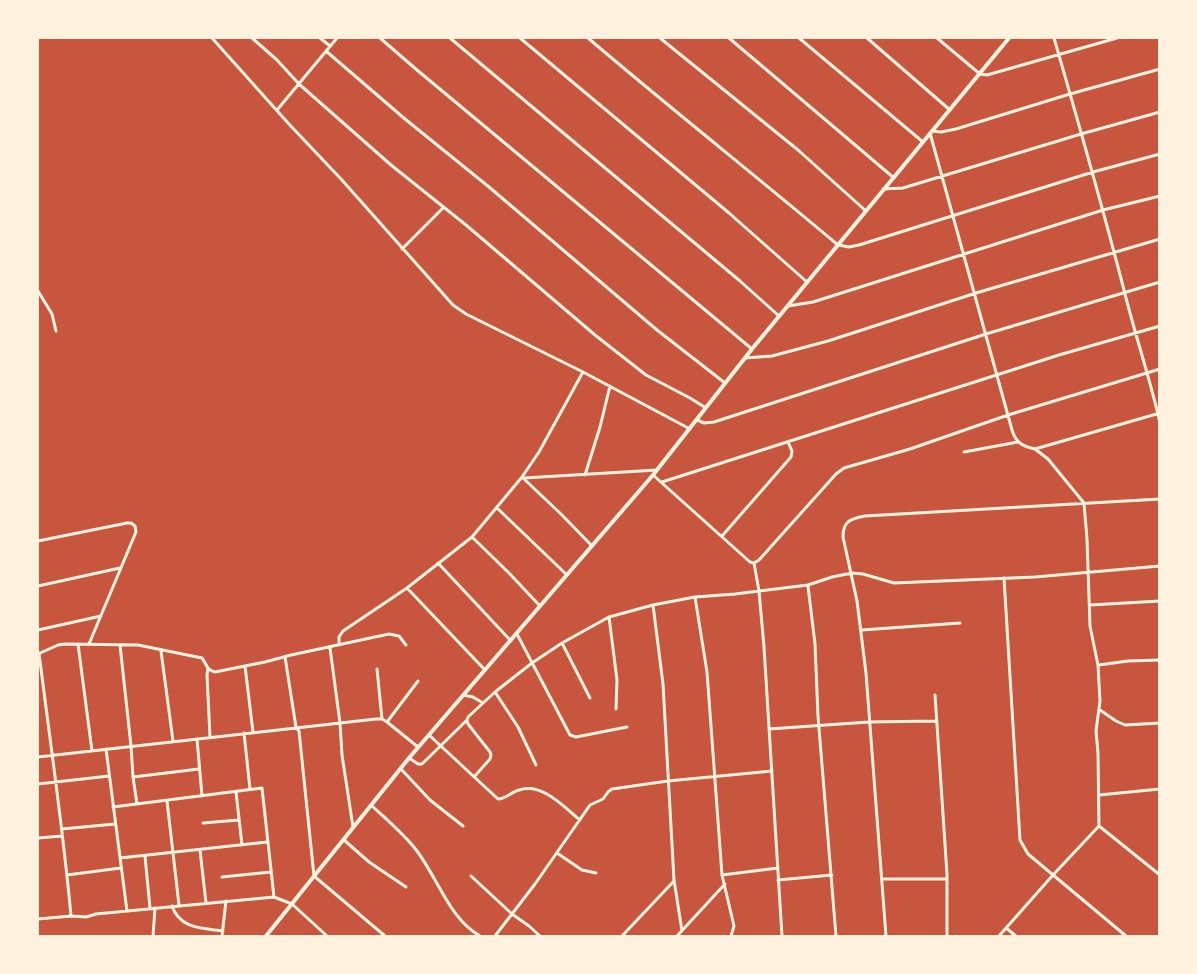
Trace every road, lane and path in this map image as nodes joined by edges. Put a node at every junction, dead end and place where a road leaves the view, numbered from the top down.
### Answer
1 (212, 38) edge
2 (252, 38) edge
3 (320, 38) edge
4 (338, 38) edge
5 (380, 38) edge
6 (450, 38) edge
7 (520, 38) edge
8 (588, 38) edge
9 (660, 38) edge
10 (729, 38) edge
11 (799, 38) edge
12 (867, 38) edge
13 (937, 38) edge
14 (1054, 38) edge
15 (1117, 38) edge
16 (1006, 39) edge
17 (330, 46) junction
18 (326, 51) junction
19 (1059, 55) junction
20 (1160, 69) edge
21 (980, 74) junction
22 (299, 84) junction
23 (1070, 94) junction
24 (276, 110) junction
25 (950, 110) junction
26 (1160, 112) edge
27 (931, 132) junction
28 (1081, 134) junction
29 (923, 142) junction
30 (1160, 154) edge
31 (1093, 172) junction
32 (894, 177) junction
33 (942, 177) junction
34 (883, 189) junction
35 (1160, 196) edge
36 (444, 208) junction
37 (1103, 210) junction
38 (866, 211) junction
39 (952, 216) junction
40 (1160, 239) edge
41 (838, 245) junction
42 (402, 249) junction
43 (1114, 252) junction
44 (964, 254) junction
45 (807, 282) junction
46 (1160, 282) edge
47 (38, 291) edge
48 (1124, 292) junction
49 (976, 293) junction
50 (788, 306) junction
51 (779, 316) junction
52 (1160, 326) edge
53 (56, 331) dead end
54 (1136, 333) junction
55 (986, 334) junction
56 (752, 349) junction
57 (745, 358) junction
58 (1160, 369) edge
59 (583, 372) junction
60 (1148, 372) junction
61 (997, 375) junction
62 (725, 383) junction
63 (610, 386) junction
64 (706, 408) junction
65 (1158, 413) edge
66 (1008, 415) junction
67 (697, 420) junction
68 (1160, 423) edge
69 (690, 429) junction
70 (788, 442) junction
71 (1018, 442) junction
72 (1035, 449) junction
73 (964, 452) dead end
74 (657, 470) junction
75 (585, 475) junction
76 (653, 475) junction
77 (523, 478) junction
78 (662, 482) junction
79 (1160, 499) edge
80 (1084, 502) junction
81 (497, 508) junction
82 (722, 536) junction
83 (472, 537) junction
84 (38, 541) edge
85 (592, 546) junction
86 (438, 563) junction
87 (754, 563) junction
88 (1160, 566) edge
89 (120, 568) junction
90 (1088, 571) junction
91 (852, 573) junction
92 (567, 575) junction
93 (1004, 578) junction
94 (808, 585) junction
95 (38, 586) edge
96 (407, 588) junction
97 (759, 591) junction
98 (695, 597) junction
99 (1160, 601) edge
100 (654, 605) junction
101 (1090, 605) junction
102 (540, 606) junction
103 (101, 616) junction
104 (609, 617) junction
105 (960, 622) dead end
106 (38, 630) edge
107 (861, 630) junction
108 (517, 634) junction
109 (511, 641) junction
110 (562, 643) junction
111 (78, 644) junction
112 (89, 644) junction
113 (120, 645) junction
114 (339, 645) junction
115 (406, 645) dead end
116 (330, 647) junction
117 (161, 650) junction
118 (38, 654) edge
119 (285, 657) junction
120 (1160, 660) edge
121 (532, 663) junction
122 (1098, 665) junction
123 (245, 666) junction
124 (208, 668) junction
125 (378, 669) dead end
126 (485, 670) junction
127 (418, 681) dead end
128 (495, 692) junction
129 (463, 695) junction
130 (934, 695) dead end
131 (590, 698) dead end
132 (483, 703) junction
133 (616, 709) dead end
134 (1099, 709) junction
135 (382, 719) junction
136 (467, 720) junction
137 (936, 721) junction
138 (387, 722) junction
139 (869, 722) junction
140 (340, 723) junction
141 (1160, 723) edge
142 (819, 725) junction
143 (296, 727) junction
144 (627, 727) dead end
145 (769, 729) junction
146 (253, 732) junction
147 (244, 733) junction
148 (429, 735) junction
149 (210, 737) junction
150 (197, 739) junction
151 (173, 741) junction
152 (131, 746) junction
153 (441, 746) junction
154 (418, 747) junction
155 (106, 749) junction
156 (92, 751) junction
157 (52, 756) junction
158 (38, 757) edge
159 (409, 758) junction
160 (536, 765) dead end
161 (199, 769) junction
162 (401, 769) junction
163 (772, 771) junction
164 (109, 776) junction
165 (133, 777) junction
166 (474, 777) junction
167 (714, 777) junction
168 (668, 781) junction
169 (55, 782) junction
170 (38, 784) edge
171 (250, 789) junction
172 (1160, 789) edge
173 (236, 792) junction
174 (1099, 795) junction
175 (202, 796) junction
176 (167, 801) junction
177 (137, 804) junction
178 (371, 805) junction
179 (113, 807) junction
180 (240, 820) junction
181 (580, 820) junction
182 (203, 823) dead end
183 (115, 824) junction
184 (463, 826) dead end
185 (1099, 826) junction
186 (353, 827) junction
187 (62, 829) junction
188 (62, 836) junction
189 (38, 838) edge
190 (344, 840) junction
191 (267, 842) junction
192 (243, 845) junction
193 (200, 850) junction
194 (173, 853) junction
195 (557, 853) junction
196 (145, 856) junction
197 (120, 858) junction
198 (121, 868) junction
199 (778, 868) junction
200 (271, 872) junction
201 (596, 873) dead end
202 (67, 874) junction
203 (722, 875) junction
204 (832, 875) junction
205 (1053, 875) junction
206 (1160, 875) edge
207 (314, 876) junction
208 (471, 876) dead end
209 (222, 877) dead end
210 (882, 879) junction
211 (947, 879) junction
212 (674, 880) junction
213 (778, 880) junction
214 (725, 884) junction
215 (405, 887) dead end
216 (274, 897) junction
217 (226, 901) junction
218 (206, 903) junction
219 (292, 904) junction
220 (179, 905) junction
221 (172, 906) junction
222 (153, 908) junction
223 (127, 911) junction
224 (512, 914) junction
225 (71, 916) junction
226 (38, 919) edge
227 (1006, 928) junction
228 (470, 930) junction
229 (223, 931) junction
230 (682, 931) junction
231 (153, 936) edge
232 (222, 936) edge
233 (266, 936) edge
234 (327, 936) edge
235 (385, 936) edge
236 (466, 936) edge
237 (480, 936) edge
238 (495, 936) edge
239 (540, 936) edge
240 (622, 936) edge
241 (677, 936) edge
242 (731, 936) edge
243 (782, 936) edge
244 (837, 936) edge
245 (886, 936) edge
246 (947, 936) edge
247 (999, 936) edge
248 (1016, 936) edge
249 (1126, 936) edge

1 - 24 street
2 - 22 street
3 - 17 street
4 - 17 street
5 - 56 street
6 - 51 street
7 - 45 street
8 - 41 street
9 - 38 street
10 - 32 street
11 - 29 street
12 - 25 street
13 - 21 street
14 - 19 street
15 - 19 street
16 - 21 main road
17 - 18 street
18 - 22 street
18 - 62 street
19 - 21 street
19 - 23 street
20 - 23 street
21 - 25 main road
22 - 24 street
22 - 36 street
23 - 27 street
23 - 28 street
24 - 42 street
25 - 27 main road
26 - 28 street
27 - 29 main road
27 - 33 street
28 - 31 street
28 - 33 street
29 - 32 main road
30 - 31 street
31 - 37 street
31 - 39 street
32 - 34 main road
33 - 34 street
33 - 39 street
34 - 38 main road
35 - 37 street
36 - 42 street
36 - 64 street
37 - 43 street
37 - 44 street
38 - 41 main road
39 - 41 street
39 - 44 street
40 - 43 street
41 - 45 main road
42 - 59 street
43 - 48 street
43 - 49 street
44 - 49 street
44 - 50 street
45 - 50 main road
46 - 48 street
47 - 53 street
48 - 54 street
48 - 55 street
49 - 55 street
49 - 57 street
50 - 51 main road
51 - 56 main road
52 - 54 street
54 - 60 street
54 - 61 street
55 - 61 street
55 - 67 street
56 - 57 main road
57 - 62 main road
58 - 60 street
59 - 63 street
59 - 77 street
60 - 65 street
60 - 66 street
61 - 66 street
61 - 70 street
62 - 64 main road
63 - 69 street
63 - 75 street
64 - 67 main road
65 - 68 street
65 - 72 street
66 - 71 street
66 - 87 street
67 - 69 main road
69 - 74 main road
70 - 78 street
70 - 82 street
71 - 72 street
71 - 73 street
72 - 80 street
74 - 75 street
74 - 76 main road
75 - 77 street
76 - 78 street
76 - 85 main road
77 - 81 street
77 - 85 street
78 - 82 street
79 - 80 street
80 - 90 street
80 - 91 street
81 - 83 street
81 - 92 street
82 - 87 street
83 - 86 street
83 - 102 street
84 - 89 street
85 - 92 main road
86 - 96 street
86 - 109 street
87 - 97 street
88 - 90 street
89 - 95 street
89 - 103 street
90 - 93 street
90 - 101 street
91 - 93 street
91 - 94 street
91 - 107 street
92 - 102 main road
93 - 205 street
94 - 97 street
94 - 142 street
96 - 114 street
96 - 126 street
97 - 98 street
97 - 145 street
98 - 100 street
98 - 167 street
99 - 101 street
100 - 104 street
100 - 168 street
101 - 122 street
102 - 108 main road
103 - 106 street
103 - 112 street
104 - 110 street
104 - 133 street
105 - 107 street
107 - 139 street
108 - 109 main road
108 - 121 street
109 - 126 main road
110 - 121 street
110 - 131 street
111 - 112 street
111 - 118 street
111 - 156 street
112 - 113 street
113 - 117 street
113 - 152 street
114 - 115 street
114 - 116 street
116 - 119 street
116 - 140 street
117 - 124 street
117 - 151 street
118 - 157 street
119 - 123 street
119 - 143 street
120 - 122 street
121 - 128 street
121 - 144 street
122 - 134 street
123 - 124 street
123 - 146 street
124 - 149 street
125 - 135 street
126 - 129 main road
127 - 138 street
128 - 132 street
128 - 160 street
129 - 132 street
129 - 148 main road
130 - 137 street
132 - 136 street
134 - 141 street
134 - 174 street
135 - 138 street
135 - 140 street
136 - 153 street
136 - 166 street
137 - 139 street
137 - 211 street
138 - 154 street
139 - 142 street
139 - 210 street
140 - 143 street
140 - 186 street
142 - 145 street
142 - 204 street
143 - 146 street
143 - 207 street
145 - 163 street
146 - 147 street
147 - 149 street
147 - 171 street
148 - 153 street
148 - 154 main road
149 - 150 street
150 - 151 street
150 - 161 street
151 - 152 street
152 - 155 street
152 - 165 street
153 - 159 street
153 - 166 street
154 - 159 main road
155 - 156 street
155 - 164 street
156 - 157 street
157 - 158 street
157 - 169 street
159 - 162 main road
161 - 165 street
161 - 175 street
162 - 178 main road
162 - 184 street
163 - 167 street
163 - 199 street
164 - 169 street
164 - 179 street
165 - 177 street
166 - 181 street
167 - 168 street
167 - 203 street
168 - 181 street
168 - 212 street
169 - 170 street
169 - 187 street
171 - 173 street
171 - 191 street
172 - 174 street
173 - 175 street
173 - 180 street
174 - 185 street
175 - 176 street
176 - 177 street
176 - 194 street
177 - 179 street
178 - 186 main road
178 - 228 street
179 - 183 street
180 - 182 street
180 - 192 street
181 - 195 street
183 - 187 street
183 - 197 street
185 - 205 street
185 - 206 street
186 - 190 main road
187 - 188 street
188 - 189 street
188 - 202 street
190 - 207 main road
190 - 215 street
191 - 192 street
191 - 200 street
192 - 193 street
193 - 194 street
193 - 218 street
194 - 196 street
194 - 220 street
195 - 201 street
195 - 224 street
196 - 197 street
196 - 222 street
197 - 198 street
198 - 202 street
198 - 223 street
199 - 203 street
199 - 213 street
200 - 209 street
200 - 216 street
202 - 225 street
203 - 214 street
204 - 213 street
204 - 244 street
205 - 227 street
205 - 249 street
207 - 219 main road
207 - 235 street
208 - 224 street
210 - 211 street
210 - 245 street
211 - 246 street
212 - 230 street
212 - 240 street
213 - 243 street
214 - 230 street
214 - 242 street
216 - 217 street
216 - 219 street
217 - 218 street
217 - 229 street
218 - 220 street
219 - 233 main road
219 - 234 street
220 - 221 street
221 - 222 street
221 - 229 street
222 - 223 street
222 - 231 street
223 - 225 street
224 - 238 street
224 - 239 street
225 - 226 street
227 - 247 street
227 - 248 street
228 - 236 street
228 - 237 street
229 - 232 street
230 - 241 street

